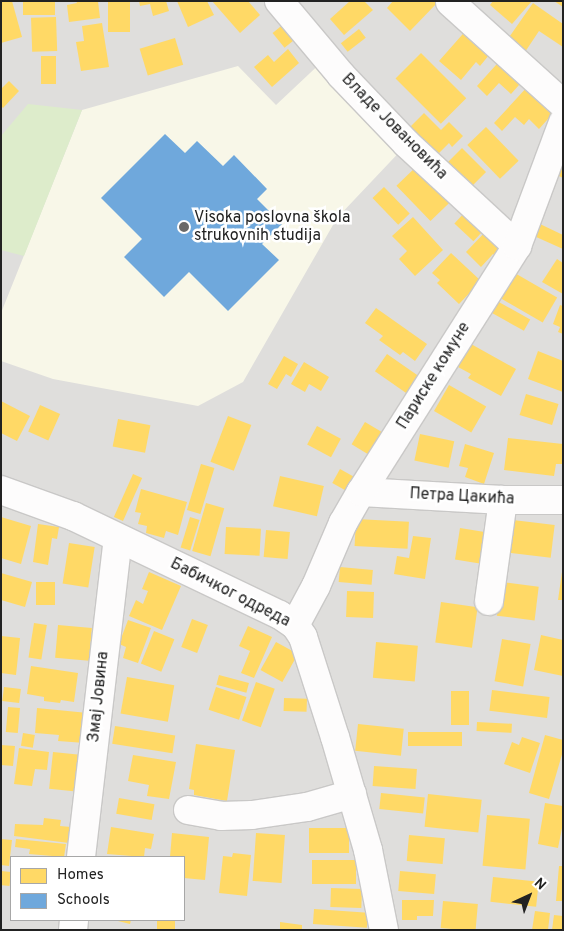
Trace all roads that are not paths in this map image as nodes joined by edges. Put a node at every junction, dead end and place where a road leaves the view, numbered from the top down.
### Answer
1 (279, 1) edge
2 (450, 2) edge
3 (563, 104) edge
4 (563, 122) edge
5 (517, 246) junction
6 (1, 490) edge
7 (360, 492) junction
8 (503, 500) junction
9 (563, 500) edge
10 (118, 538) junction
11 (489, 601) dead end
12 (295, 625) junction
13 (352, 794) junction
14 (188, 810) dead end
15 (81, 856) edge
16 (384, 930) edge

1 - 5 street, Владе Јовановића
2 - 3 street
4 - 5 street, Париске комуне
5 - 7 street, Париске комуне
6 - 10 street, Бабичког одреда
7 - 8 street, Петра Цакића
7 - 12 street, Париске комуне
8 - 9 street, Петра Цакића
8 - 11 street
10 - 12 street, Бабичког одреда
10 - 15 street, Змај Јовина
12 - 13 street, Бабичког одреда
13 - 14 street
13 - 16 street, Бабичког одреда

